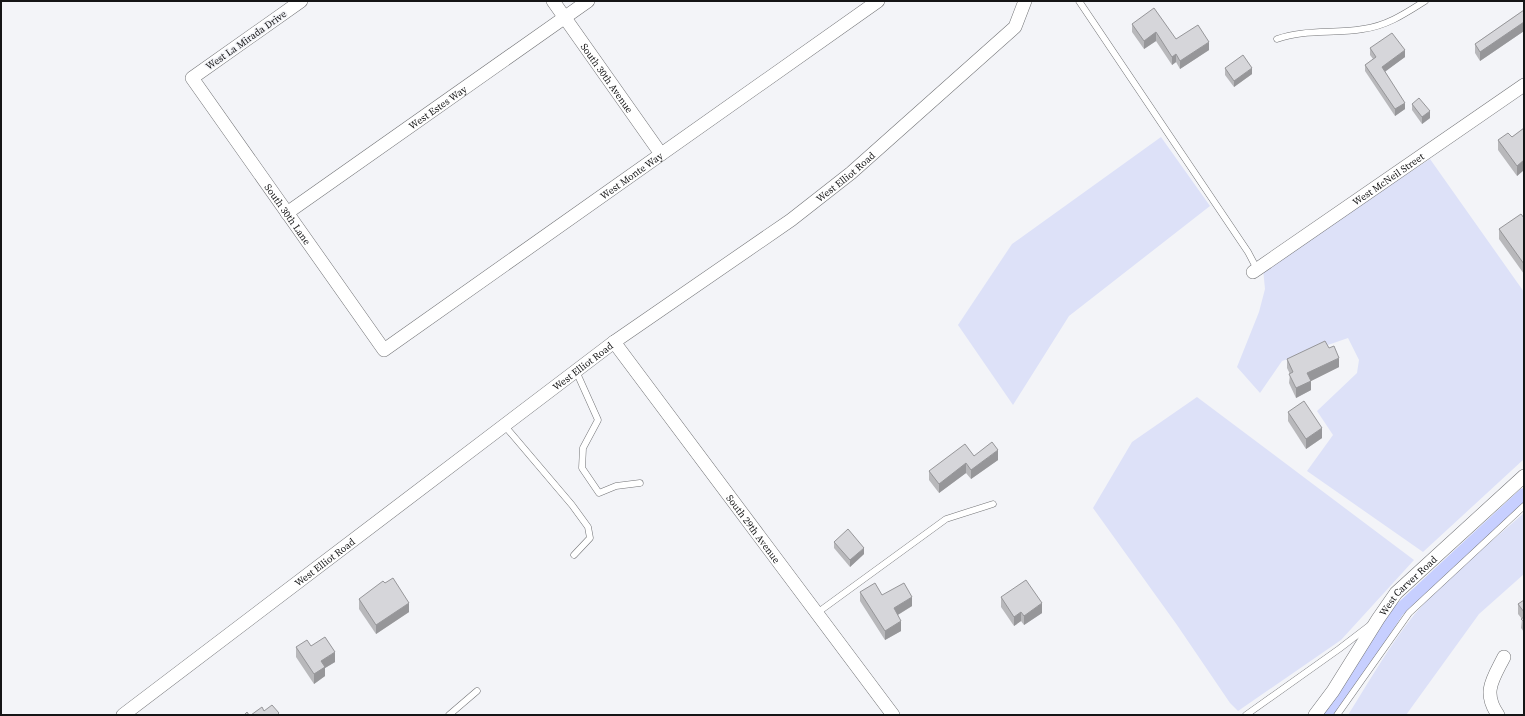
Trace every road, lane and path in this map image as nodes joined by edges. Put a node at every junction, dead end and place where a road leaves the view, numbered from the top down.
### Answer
1 (301, 1) edge
2 (553, 1) edge
3 (588, 1) edge
4 (878, 1) edge
5 (1024, 1) edge
6 (1079, 1) edge
7 (1425, 1) edge
8 (564, 17) junction
9 (1277, 38) dead end
10 (192, 78) joint
11 (1524, 85) edge
12 (661, 154) junction
13 (287, 213) junction
14 (1255, 271) joint
15 (614, 342) junction
16 (384, 350) joint
17 (576, 371) junction
18 (504, 425) junction
19 (1524, 476) edge
20 (640, 483) dead end
21 (993, 504) dead end
22 (1524, 506) edge
23 (574, 555) dead end
24 (817, 613) junction
25 (1378, 619) junction
26 (1504, 657) dead end
27 (477, 691) dead end
28 (123, 715) edge
29 (449, 715) edge
30 (893, 715) edge
31 (1246, 715) edge
32 (1315, 715) edge
33 (1337, 715) edge
34 (1498, 715) edge

1 - 10 street, West La Mirada Drive
2 - 8 street, South 30th Avenue
3 - 8 street, West Estes Way
4 - 12 street, West Monte Way
5 - 15 street, West Elliot Road
6 - 14 lane
7 - 9 lane
8 - 12 street, South 30th Avenue
8 - 13 street, West Estes Way
10 - 13 street, South 30th Lane
11 - 14 street, West McNeil Street
12 - 16 street, West Monte Way
13 - 16 street, South 30th Lane
15 - 17 street, West Elliot Road
15 - 24 street, South 29th Avenue
17 - 18 street, West Elliot Road
17 - 20 lane
18 - 23 lane
18 - 28 street, West Elliot Road
19 - 25 street, West Carver Road
21 - 24 lane
22 - 33 lane
24 - 30 street, South 29th Avenue
25 - 31 lane
25 - 32 street, West Carver Road
26 - 34 street
27 - 29 lane

